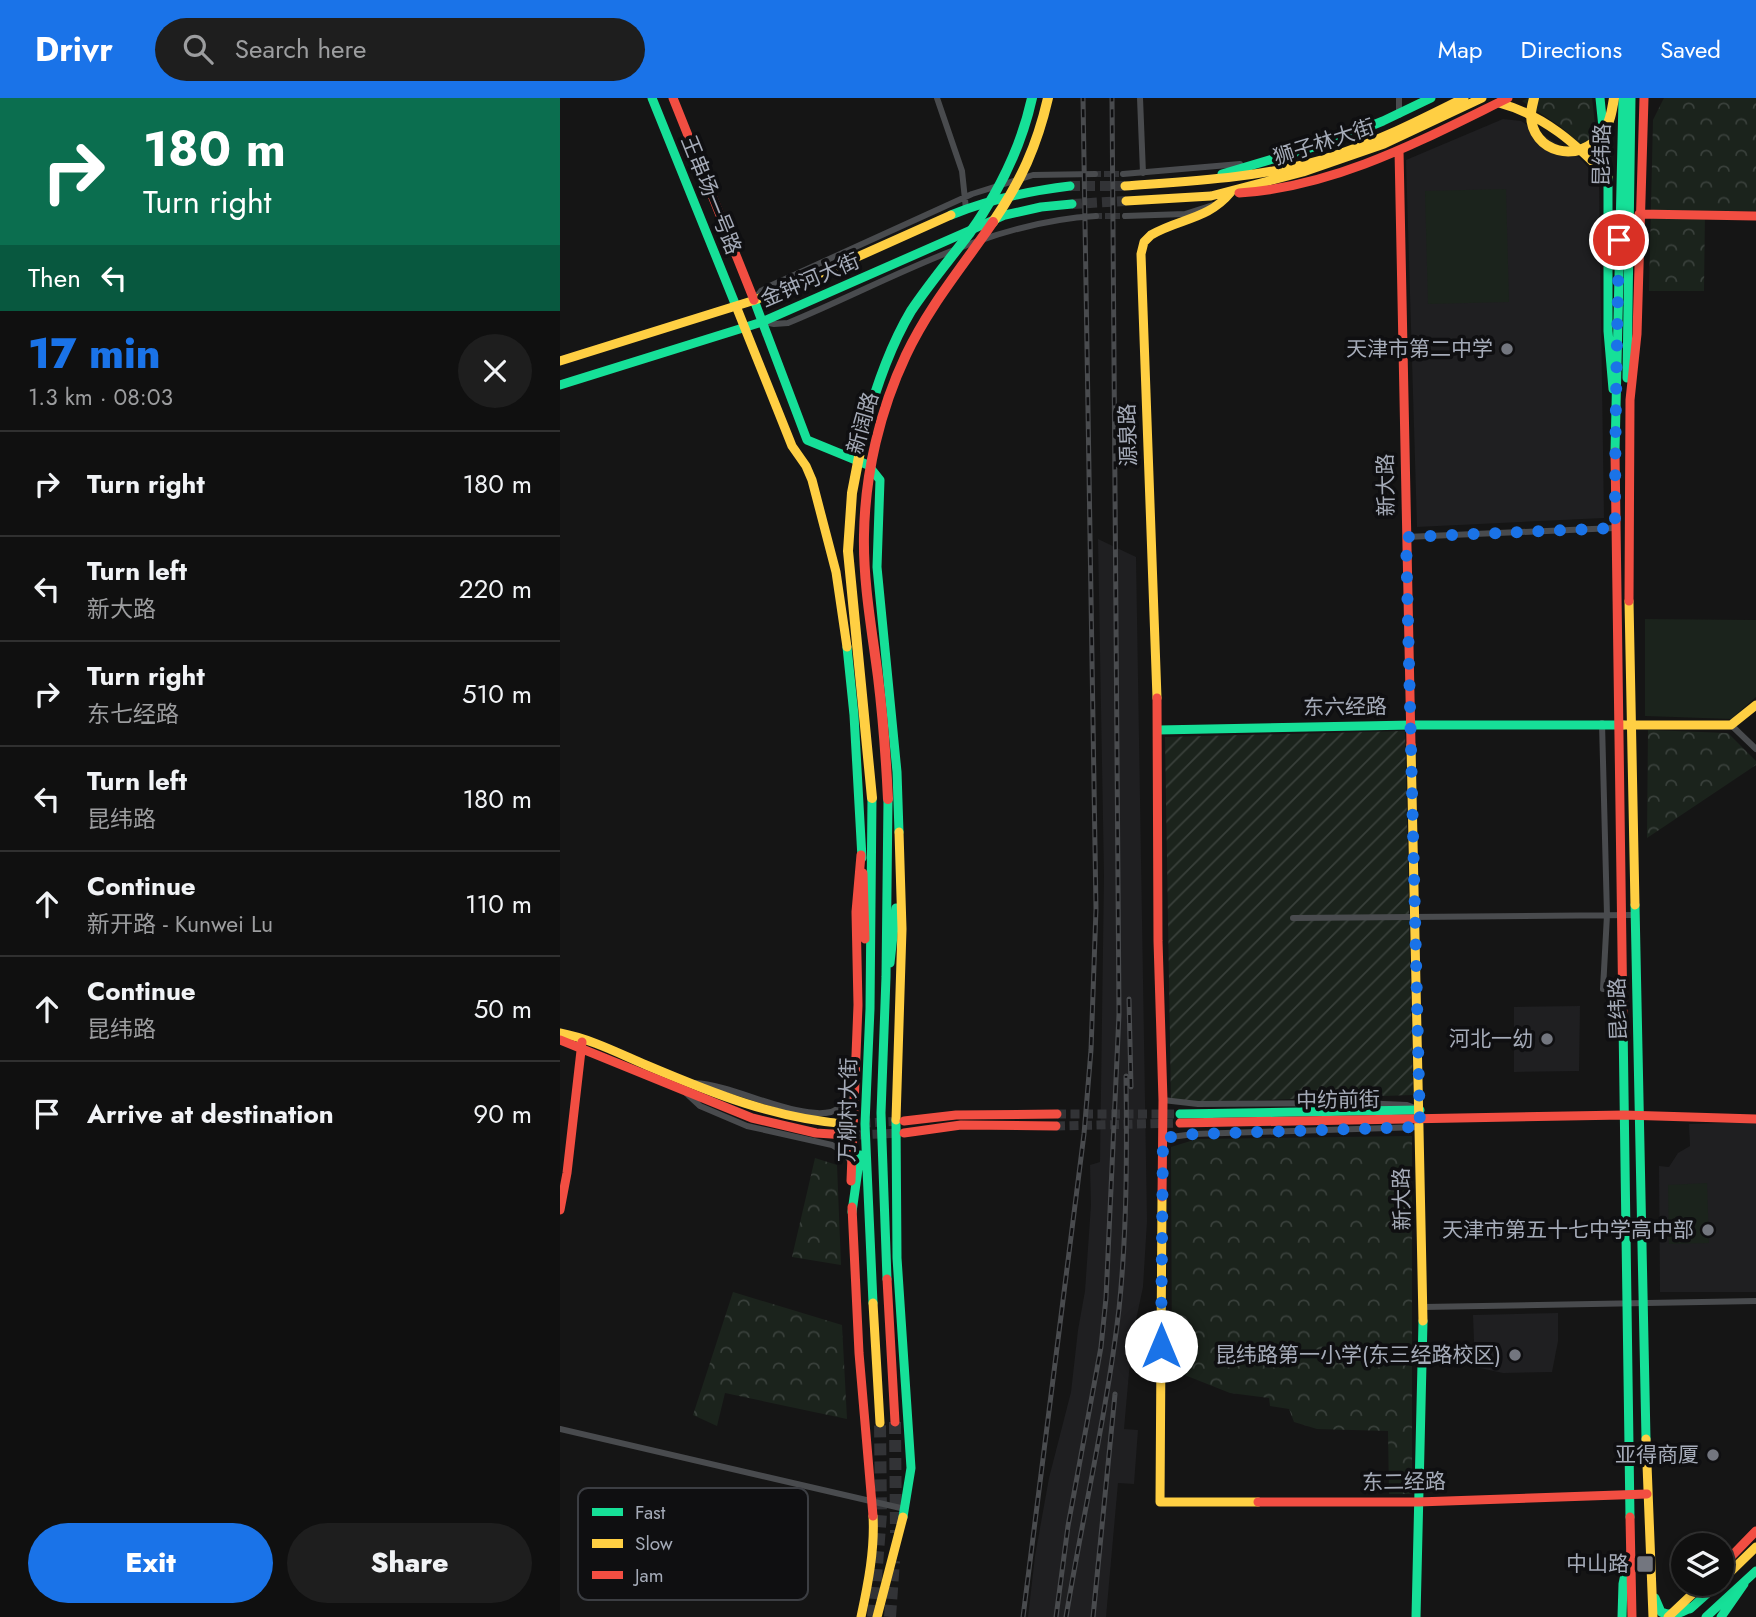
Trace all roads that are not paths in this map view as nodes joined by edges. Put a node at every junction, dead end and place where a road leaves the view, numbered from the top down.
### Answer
1 (652, 98) edge
2 (673, 98) edge
3 (937, 98) edge
4 (1032, 98) edge
5 (1048, 98) edge
6 (1140, 98) edge
7 (1399, 98) edge
8 (1431, 98) edge
9 (1464, 98) edge
10 (1482, 98) edge
11 (1534, 98) edge
12 (1600, 98) edge
13 (1614, 98) edge
14 (1623, 98) edge
15 (1631, 98) edge
16 (1644, 98) edge
17 (1650, 98) edge
18 (1503, 100) edge
19 (1399, 115) junction
20 (1643, 117) junction
21 (1399, 150) junction
22 (1245, 164) junction
23 (1123, 173) tunnel mouth
24 (1143, 173) junction
25 (1095, 174) tunnel mouth
26 (1608, 177) junction
27 (1213, 178) junction
28 (1252, 180) junction
29 (1125, 186) tunnel mouth
30 (1070, 187) tunnel mouth
31 (1231, 192) junction
32 (964, 197) junction
33 (1126, 201) tunnel mouth
34 (1072, 204) tunnel mouth
35 (966, 209) junction
36 (1639, 214) junction
37 (1096, 216) tunnel mouth
38 (1125, 216) tunnel mouth
39 (1756, 216) edge
40 (784, 289) junction
41 (754, 300) junction
42 (736, 306) junction
43 (792, 309) junction
44 (762, 322) junction
45 (745, 328) junction
46 (1622, 339) junction
47 (560, 360) edge
48 (560, 385) edge
49 (1615, 400) junction
50 (1630, 400) junction
51 (1615, 528) junction
52 (1406, 537) junction
53 (1756, 705) edge
54 (1602, 723) junction
55 (1618, 723) junction
56 (1631, 723) junction
57 (1412, 724) junction
58 (1731, 725) junction
59 (1158, 730) junction
60 (1756, 749) edge
61 (872, 798) joint
62 (888, 799) joint
63 (861, 855) junction
64 (900, 873) junction
65 (1607, 915) junction
66 (1621, 915) junction
67 (1634, 915) junction
68 (1416, 917) junction
69 (1293, 918) dead end
70 (886, 977) junction
71 (1603, 989) dead end
72 (870, 1009) junction
73 (560, 1033) edge
74 (560, 1040) edge
75 (582, 1043) junction
76 (688, 1087) junction
77 (856, 1096) junction
78 (1163, 1100) junction
79 (1057, 1114) tunnel mouth
80 (1624, 1115) junction
81 (1640, 1116) junction
82 (1420, 1118) junction
83 (1180, 1119) tunnel mouth
84 (1756, 1119) edge
85 (904, 1121) tunnel mouth
86 (865, 1124) junction
87 (1056, 1126) tunnel mouth
88 (882, 1127) junction
89 (847, 1129) tunnel mouth
90 (904, 1133) tunnel mouth
91 (1163, 1138) junction
92 (852, 1165) junction
93 (560, 1210) edge
94 (852, 1212) junction
95 (896, 1218) junction
96 (1756, 1301) edge
97 (1628, 1303) junction
98 (1644, 1303) junction
99 (1423, 1307) junction
100 (895, 1422) tunnel mouth
101 (880, 1423) tunnel mouth
102 (560, 1429) edge
103 (1647, 1494) junction
104 (1631, 1495) junction
105 (873, 1502) junction
106 (1160, 1502) joint
107 (1418, 1502) junction
108 (905, 1509) junction
109 (1756, 1531) edge
110 (1756, 1547) edge
111 (1632, 1550) junction
112 (1734, 1554) edge
113 (1734, 1568) edge
114 (1756, 1571) edge
115 (1745, 1582) junction
116 (1652, 1588) junction
117 (1691, 1596) edge
118 (1704, 1596) edge
119 (1692, 1607) junction
120 (861, 1617) edge
121 (877, 1617) edge
122 (1416, 1617) edge
123 (1622, 1617) edge
124 (1632, 1617) edge
125 (1647, 1617) edge
126 (1653, 1617) edge
127 (1669, 1617) edge
128 (1682, 1617) edge
129 (1706, 1617) edge
130 (1721, 1617) edge

1 - 42 main road, 王串场一号路
2 - 41 main road, 王串场一号路
3 - 32 street
4 - 61 main road, 新阔路, bridge
5 - 62 main road, 新阔路, bridge
6 - 24 street
7 - 19 street
8 - 19 main road
9 - 28 main road, 狮子林大街
10 - 28 main road, 狮子林大街
11 - 13 main road, bridge
12 - 26 main road
14 - 46 main road, 昆纬路
15 - 46 main road, 昆纬路
16 - 20 main road
17 - 20 main road
18 - 21 main road
18 - 26 main road
19 - 22 main road
20 - 36 main road
21 - 31 main road
21 - 52 main road, 新大路
22 - 24 street
22 - 27 main road
23 - 24 street
25 - 32 street
26 - 49 main road
27 - 28 main road
27 - 29 main road
28 - 31 main road
30 - 35 main road, 金钟河大街
31 - 33 main road
31 - 38 street
31 - 59 main road, 源泉路
32 - 35 street
32 - 41 street
34 - 43 main road, 金钟河大街
35 - 40 main road, 金钟河大街
36 - 39 main road
36 - 50 main road
37 - 44 street
40 - 41 main road, 金钟河大街
40 - 43 main road
41 - 42 main road, 金钟河大街
41 - 44 main road, 王串场一号路
42 - 45 main road, 王串场一号路
42 - 47 main road, 金钟河大街
43 - 44 main road, 金钟河大街
44 - 45 main road, 金钟河大街
44 - 64 main road, 王串场一号路
45 - 48 main road, 金钟河大街
45 - 63 main road, 王串场一号路
46 - 49 main road
46 - 50 main road
49 - 51 main road, 昆纬路
50 - 56 main road, 昆纬路
51 - 52 street
51 - 55 main road, 昆纬路
52 - 57 main road, 新大路
53 - 58 main road
54 - 55 main road, 东六经路
54 - 57 main road, 东六经路
54 - 65 street
55 - 56 main road, 东六经路
55 - 66 main road, 昆纬路
56 - 58 main road, 东六经路
56 - 67 main road, 昆纬路
57 - 59 main road, 东六经路
57 - 68 main road, 新大路
58 - 60 street
59 - 78 main road, 源泉路
61 - 72 main road, 万柳村大街
62 - 70 main road, 万柳村大街
63 - 72 main road
63 - 77 main road
64 - 70 main road
64 - 95 main road
65 - 66 street
65 - 68 street
65 - 71 street
66 - 67 street
66 - 80 main road, 昆纬路
67 - 81 main road, 昆纬路
68 - 69 street
68 - 82 main road, 新大路
70 - 88 main road, 万柳村大街
72 - 86 main road, 万柳村大街
73 - 75 main road
74 - 75 main road
75 - 76 main road
75 - 93 main road
76 - 77 street
76 - 89 main road
76 - 92 street
77 - 92 main road
78 - 82 street
78 - 91 main road, 源泉路
79 - 85 main road
80 - 81 main road
80 - 82 main road
80 - 97 main road, 昆纬路
81 - 84 main road
81 - 98 main road, 昆纬路
82 - 83 main road
82 - 91 street
82 - 99 main road, 新大路
86 - 94 main road
86 - 101 main road, 万柳村大街
87 - 90 main road
88 - 95 main road
88 - 100 main road, 万柳村大街
91 - 106 main road, 源泉路
92 - 94 main road
94 - 105 main road
95 - 108 main road
96 - 98 street
97 - 98 street
97 - 99 street
97 - 104 main road, 昆纬路
98 - 103 main road, 昆纬路
99 - 107 main road, 新大路
102 - 105 street
103 - 104 main road, 东二经路
103 - 116 main road, 昆纬路
104 - 107 main road, 东二经路
104 - 111 main road, 昆纬路
105 - 108 street
105 - 120 main road
106 - 107 main road, 东二经路
107 - 122 main road, 新大路
108 - 121 main road
109 - 112 main road
110 - 113 main road
111 - 123 main road
111 - 124 main road, 昆纬路
114 - 115 main road
115 - 129 main road
115 - 130 main road
116 - 125 main road
116 - 126 main road, 昆纬路
116 - 127 main road
117 - 127 main road
118 - 119 main road
119 - 127 main road
119 - 128 main road

